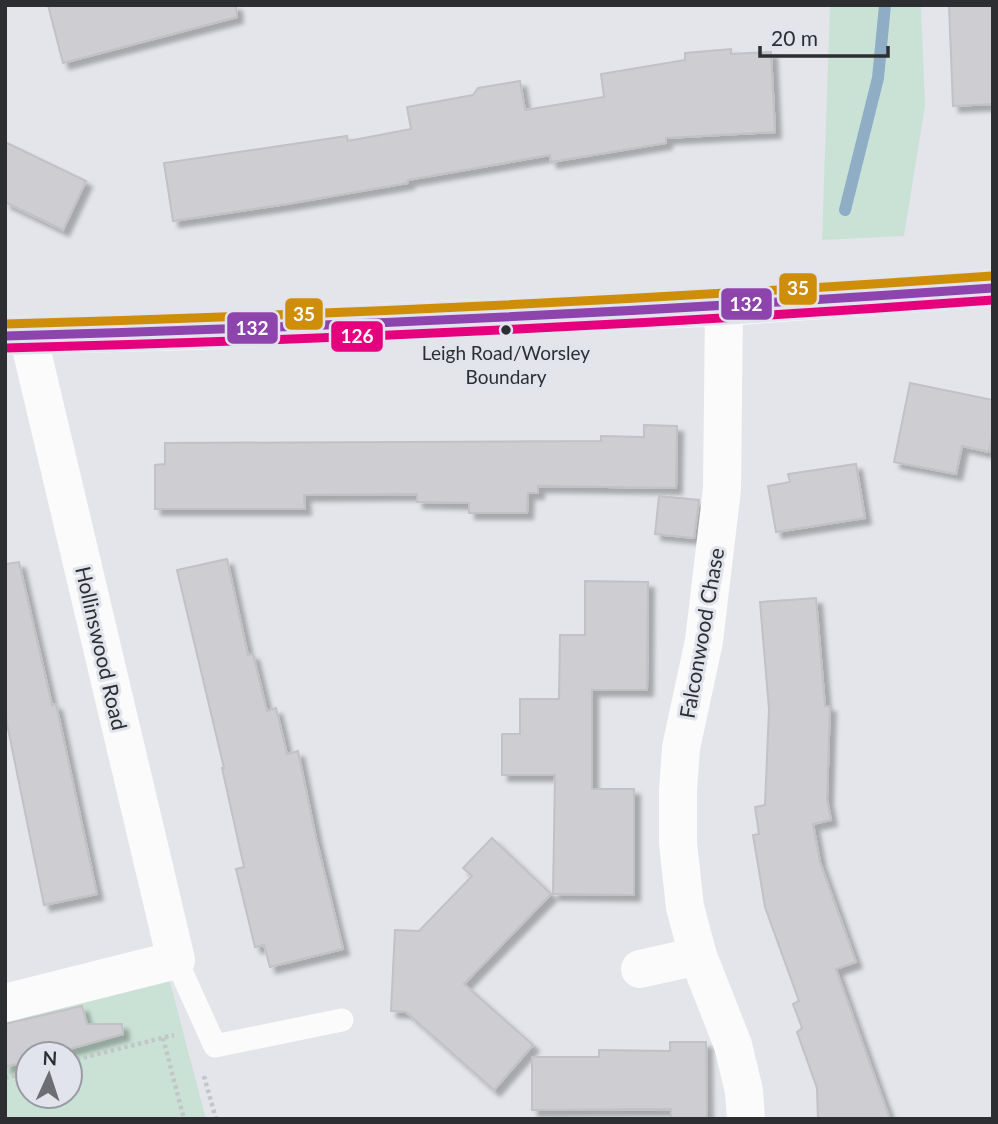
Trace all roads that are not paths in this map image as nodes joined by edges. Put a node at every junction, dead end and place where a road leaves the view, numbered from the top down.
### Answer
1 (993, 288) edge
2 (724, 307) junction
3 (17, 336) edge
4 (698, 956) junction
5 (176, 960) junction
6 (640, 969) dead end
7 (5, 1003) edge
8 (342, 1020) dead end
9 (746, 1119) edge

1 - 2 street
2 - 3 street
2 - 4 street, Falconwood Chase
3 - 5 street, Hollinswood Road
4 - 6 street
4 - 9 street, Falconwood Chase
5 - 7 street
5 - 8 lane

